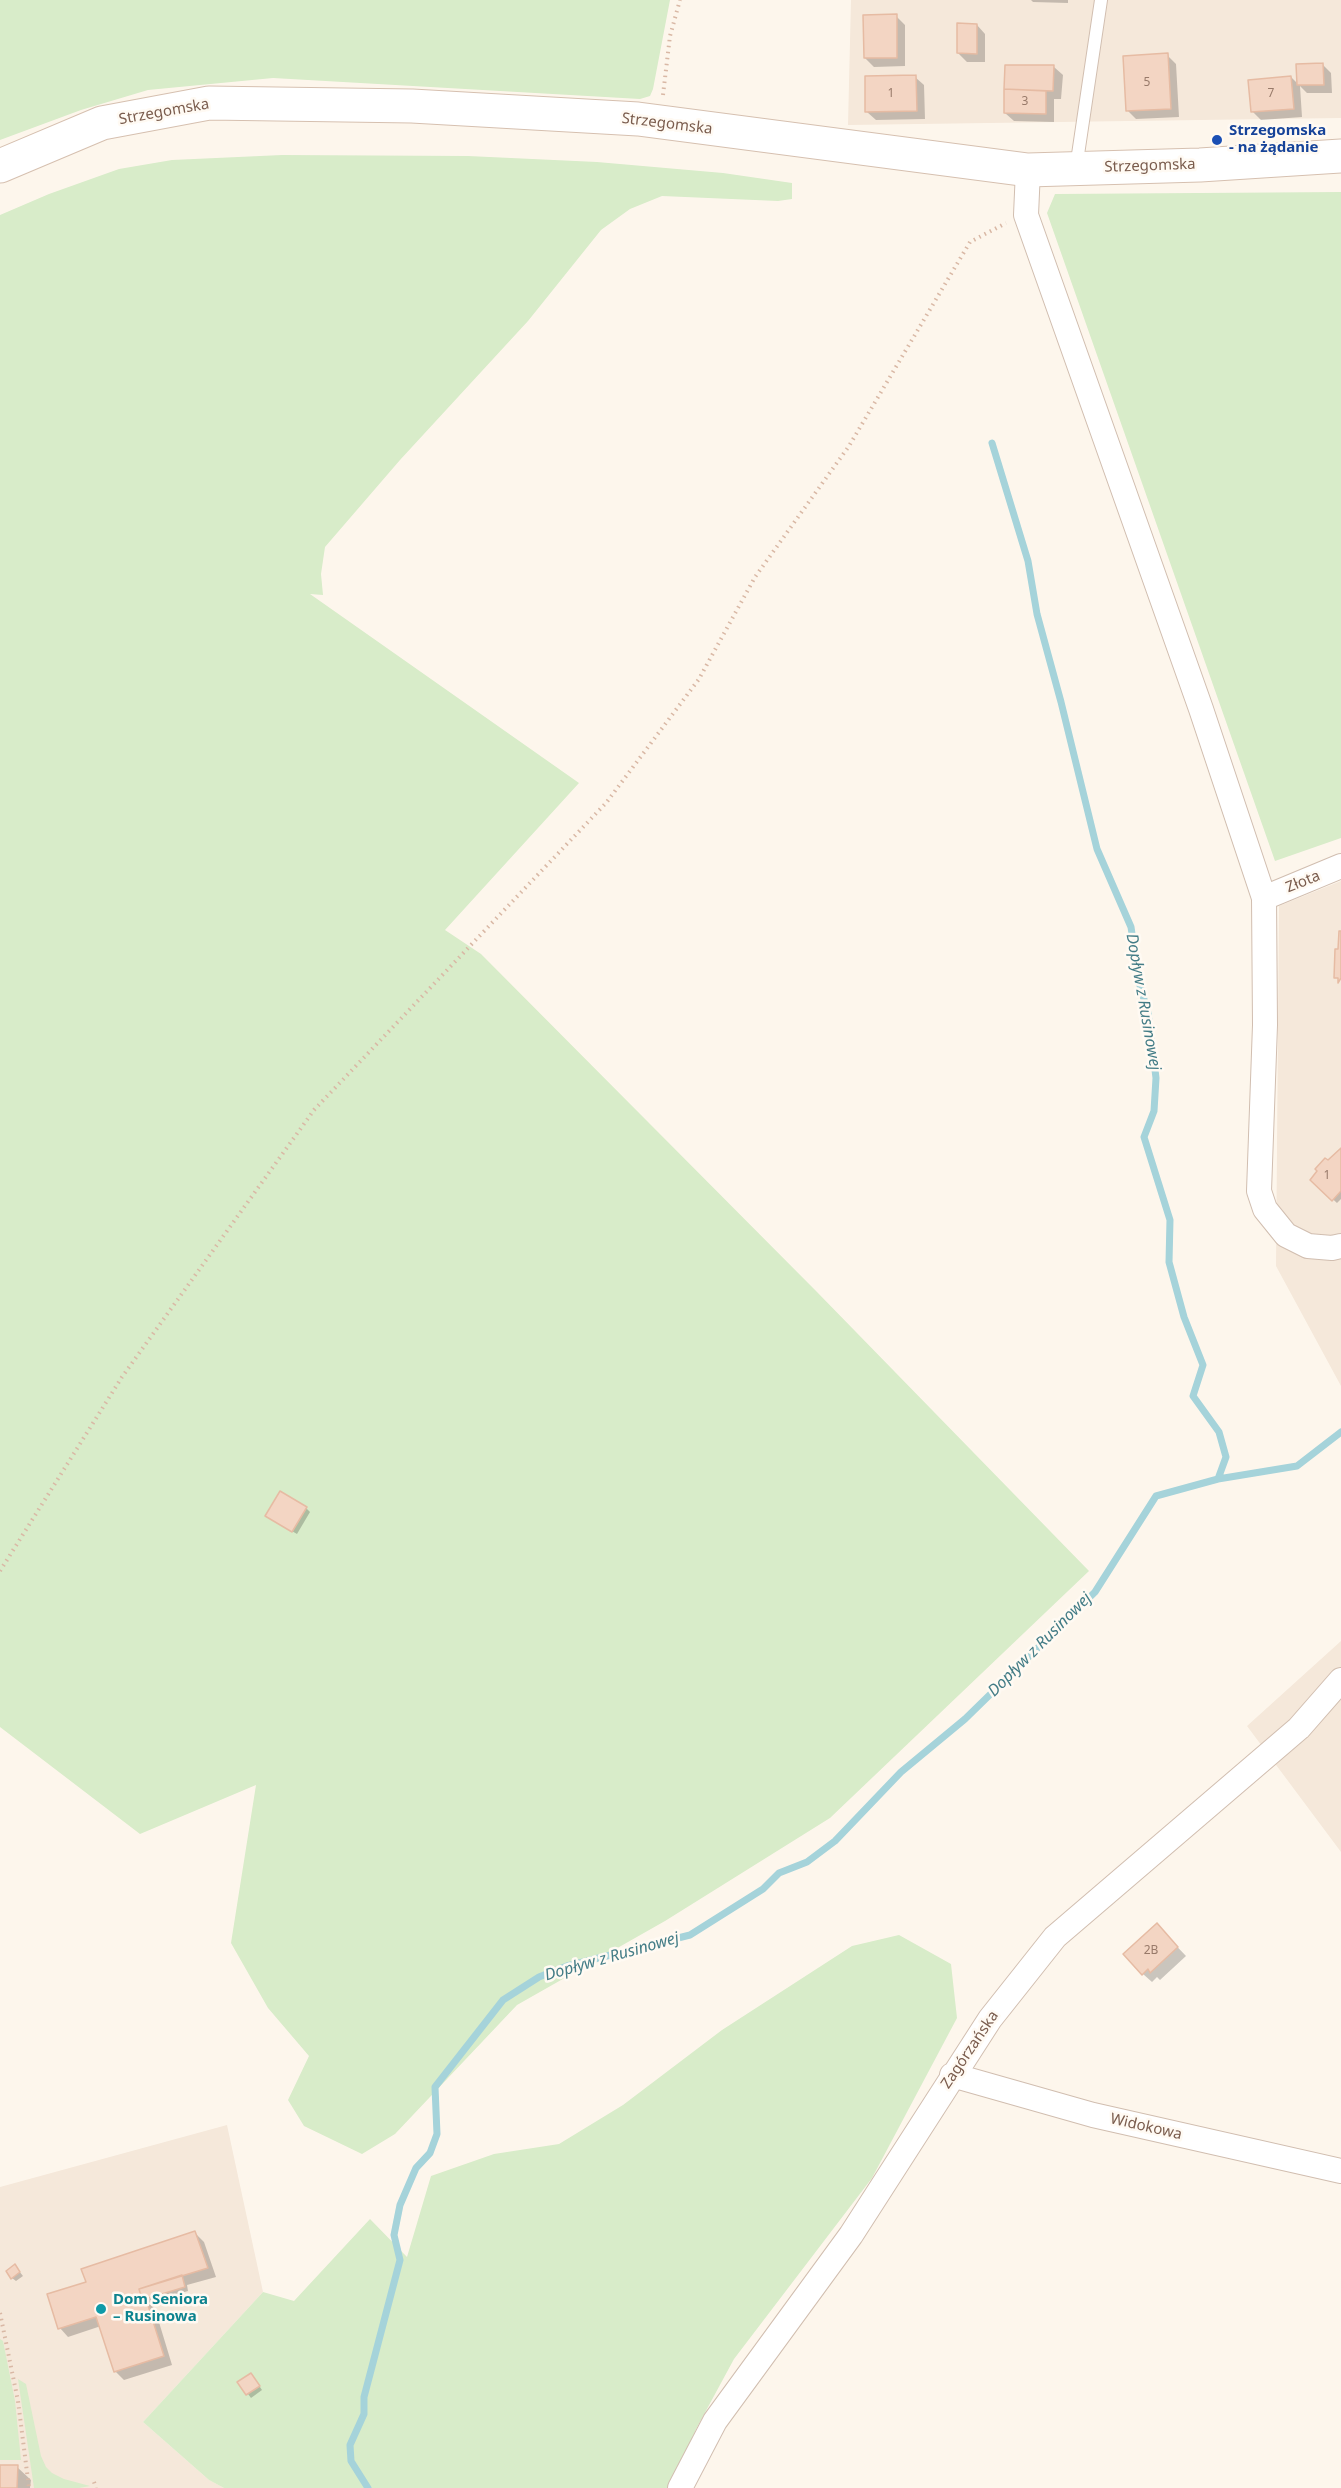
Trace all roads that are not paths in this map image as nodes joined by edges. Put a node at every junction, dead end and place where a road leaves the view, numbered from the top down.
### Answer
1 (1101, 0) edge
2 (1341, 156) edge
3 (0, 166) edge
4 (1076, 168) junction
5 (1028, 170) junction
6 (1341, 866) edge
7 (1264, 898) junction
8 (1341, 1246) edge
9 (1341, 1680) edge
10 (952, 2075) junction
11 (1341, 2171) edge
12 (680, 2488) edge

1 - 4 lane
2 - 4 main road, Strzegomska
3 - 5 main road, Strzegomska
4 - 5 main road, Strzegomska
5 - 7 street
6 - 7 street, Złota
7 - 8 street
9 - 10 street, Zagórzańska
10 - 11 street, Widokowa
10 - 12 street, Zagórzańska

